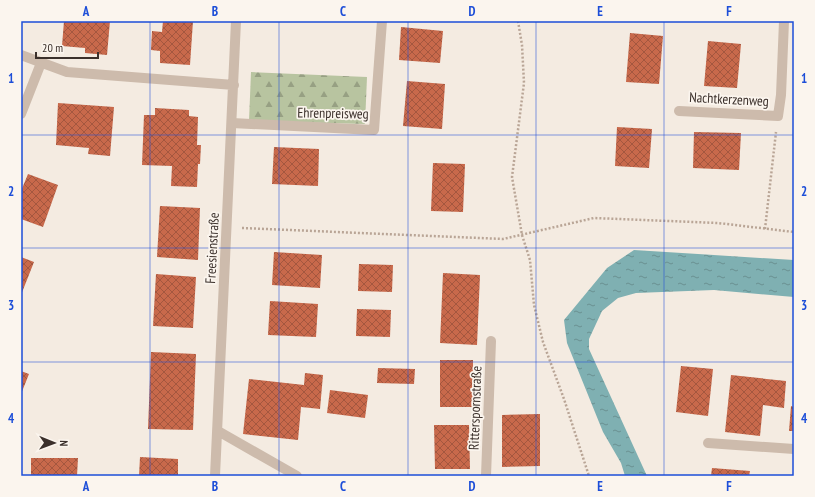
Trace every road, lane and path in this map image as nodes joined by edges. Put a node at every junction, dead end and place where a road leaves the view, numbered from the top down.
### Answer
1 (236, 21) edge
2 (382, 21) edge
3 (518, 21) edge
4 (784, 21) edge
5 (21, 55) edge
6 (41, 63) junction
7 (234, 85) junction
8 (679, 111) dead end
9 (21, 114) edge
10 (778, 116) junction
11 (232, 123) junction
12 (227, 227) junction
13 (765, 229) junction
14 (794, 232) edge
15 (522, 235) junction
16 (491, 341) dead end
17 (218, 431) junction
18 (708, 442) dead end
19 (794, 450) edge
20 (215, 476) edge
21 (297, 476) edge
22 (486, 476) edge
23 (589, 476) edge

1 - 7 street, Freesienstraße
2 - 11 street, Ehrenpreisweg
3 - 15 path
4 - 10 street, Nachtkerzenweg
5 - 6 street
6 - 7 street
6 - 9 street
7 - 11 street, Freesienstraße
8 - 10 street, Nachtkerzenweg
10 - 13 path
11 - 12 street, Freesienstraße
12 - 15 path
12 - 17 street, Freesienstraße
13 - 14 path
13 - 15 path
15 - 23 path
16 - 22 street, Ritterspornstraße
17 - 20 street, Freesienstraße
17 - 21 street
18 - 19 street

